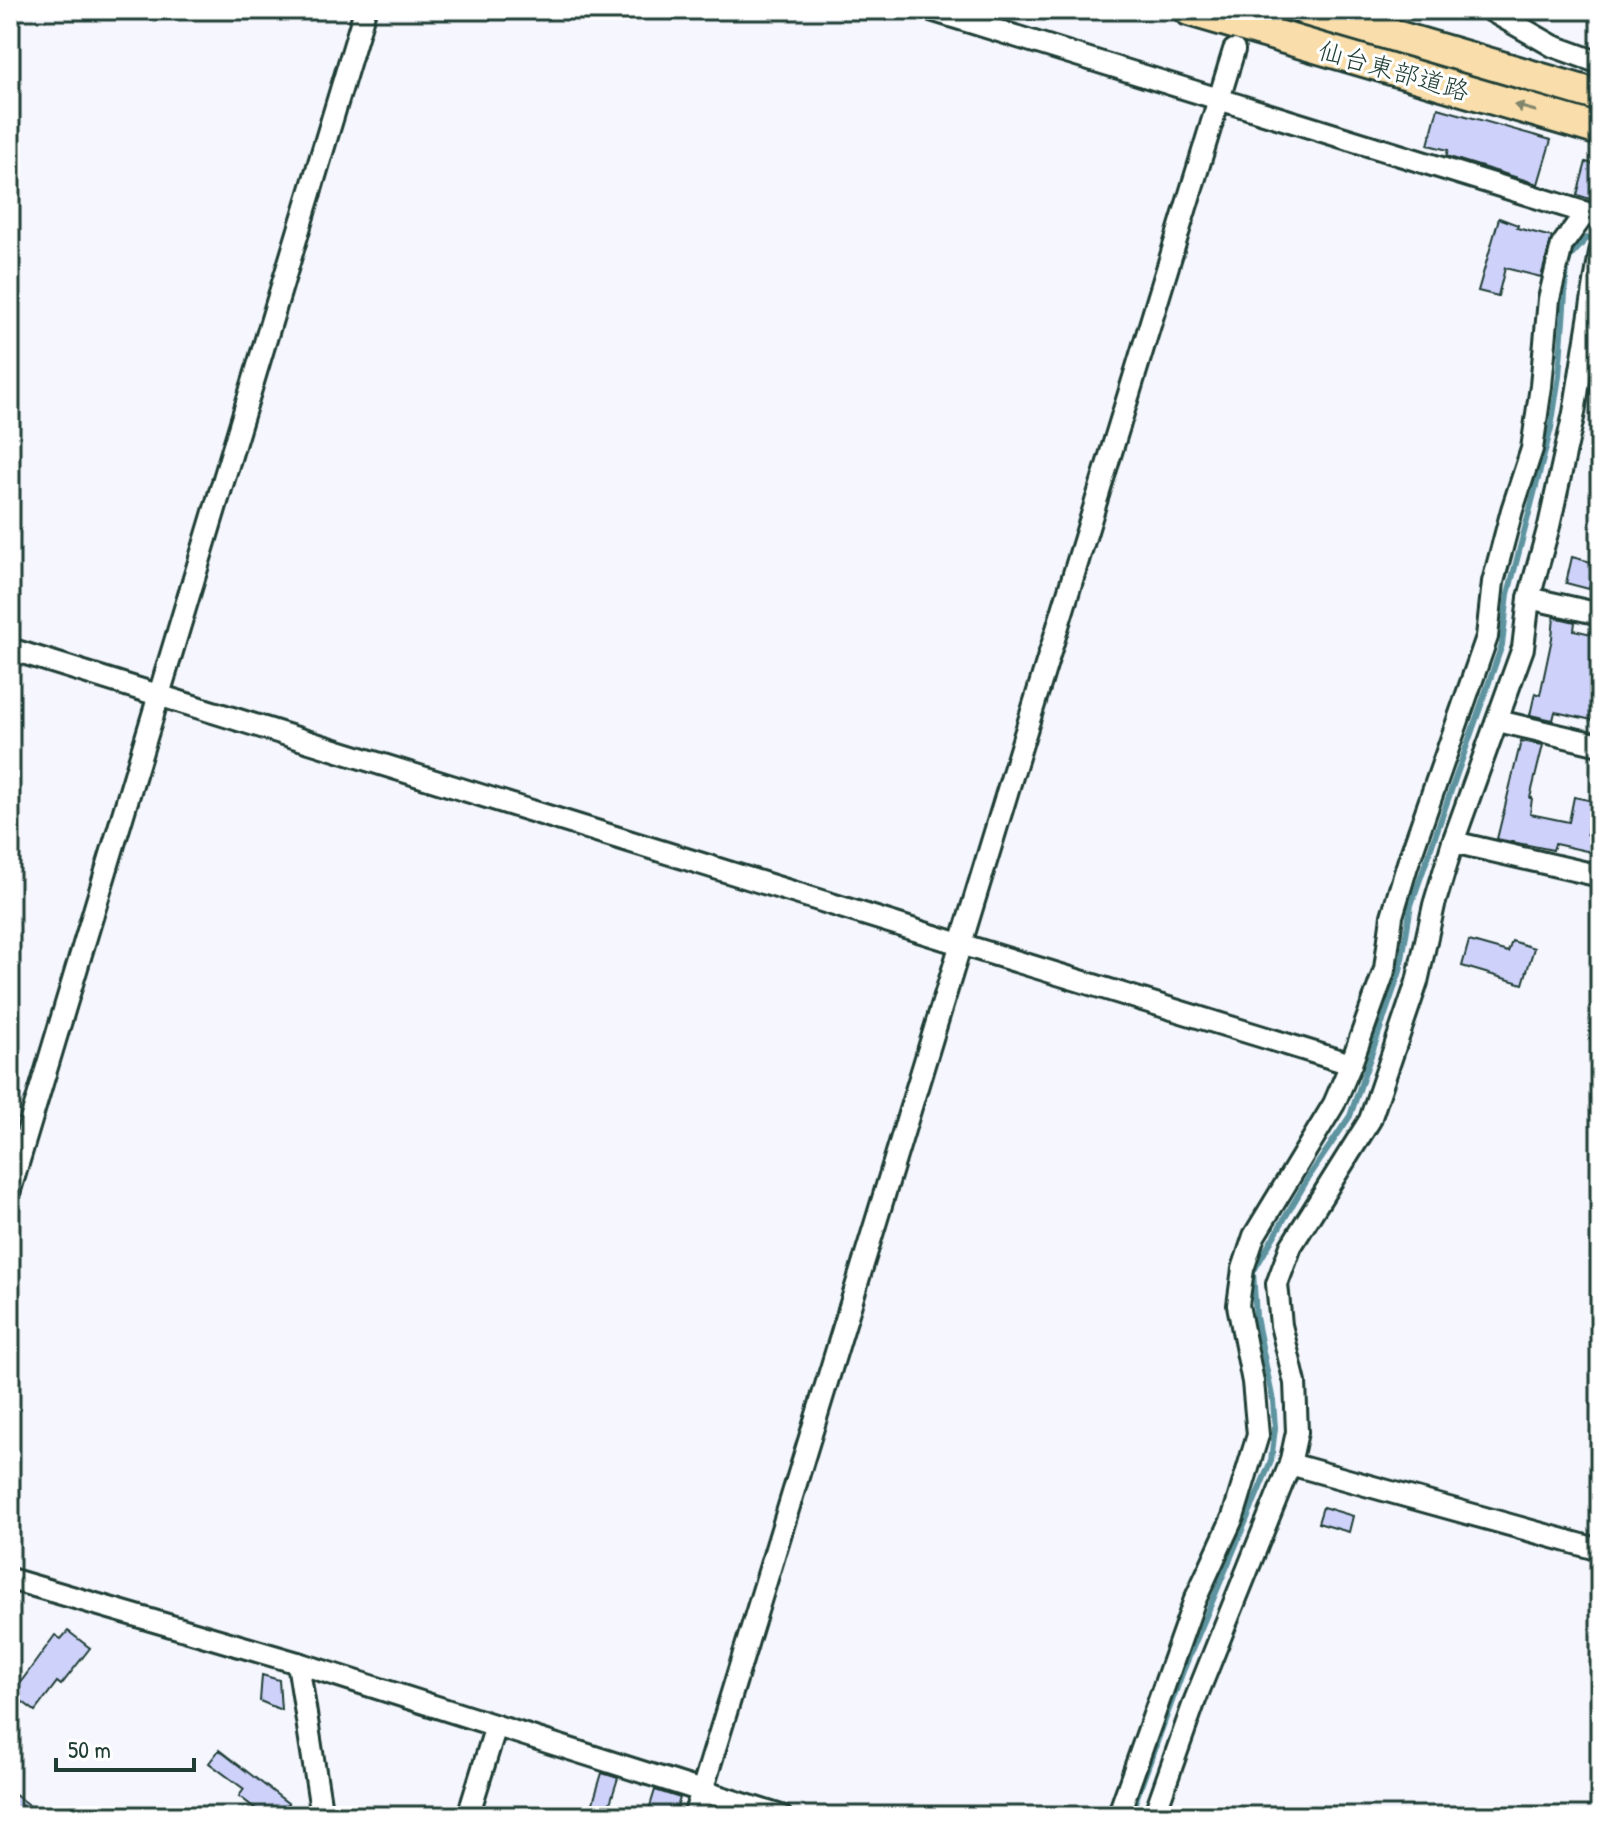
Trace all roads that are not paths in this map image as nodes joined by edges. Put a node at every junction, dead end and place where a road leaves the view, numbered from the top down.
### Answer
1 (365, 10) edge
2 (931, 10) edge
3 (1189, 10) edge
4 (1306, 10) edge
5 (1490, 10) edge
6 (1234, 50) dead end
7 (1600, 63) edge
8 (1600, 96) edge
9 (1218, 98) junction
10 (1600, 130) edge
11 (1593, 215) edge
12 (1599, 254) edge
13 (1529, 598) junction
14 (1600, 614) edge
15 (10, 649) edge
16 (159, 696) junction
17 (1498, 721) junction
18 (1600, 745) edge
19 (1453, 842) junction
20 (1600, 876) edge
21 (960, 944) junction
22 (1351, 1064) junction
23 (10, 1190) edge
24 (1290, 1464) junction
25 (1600, 1550) edge
26 (10, 1579) edge
27 (298, 1663) junction
28 (496, 1726) junction
29 (702, 1791) junction
30 (322, 1816) edge
31 (468, 1816) edge
32 (694, 1816) edge
33 (781, 1816) edge
34 (1118, 1816) edge
35 (1154, 1816) edge

1 - 16 street
2 - 9 street
10 -> 3 highway, 仙台東部道路
4 - 8 highway, 仙台東部道路
5 - 7 street
6 - 9 street
9 - 11 street
9 - 21 street
11 - 22 street
12 - 13 street
13 - 14 street
13 - 17 street
15 - 16 street
16 - 21 street
16 - 23 street
17 - 18 street
17 - 19 street
19 - 20 street
19 - 24 street
21 - 22 street
21 - 29 street
22 - 34 street
24 - 25 street
24 - 35 street
26 - 27 street
27 - 28 street
27 - 30 street
28 - 29 street
28 - 31 street
29 - 32 street
29 - 33 street

